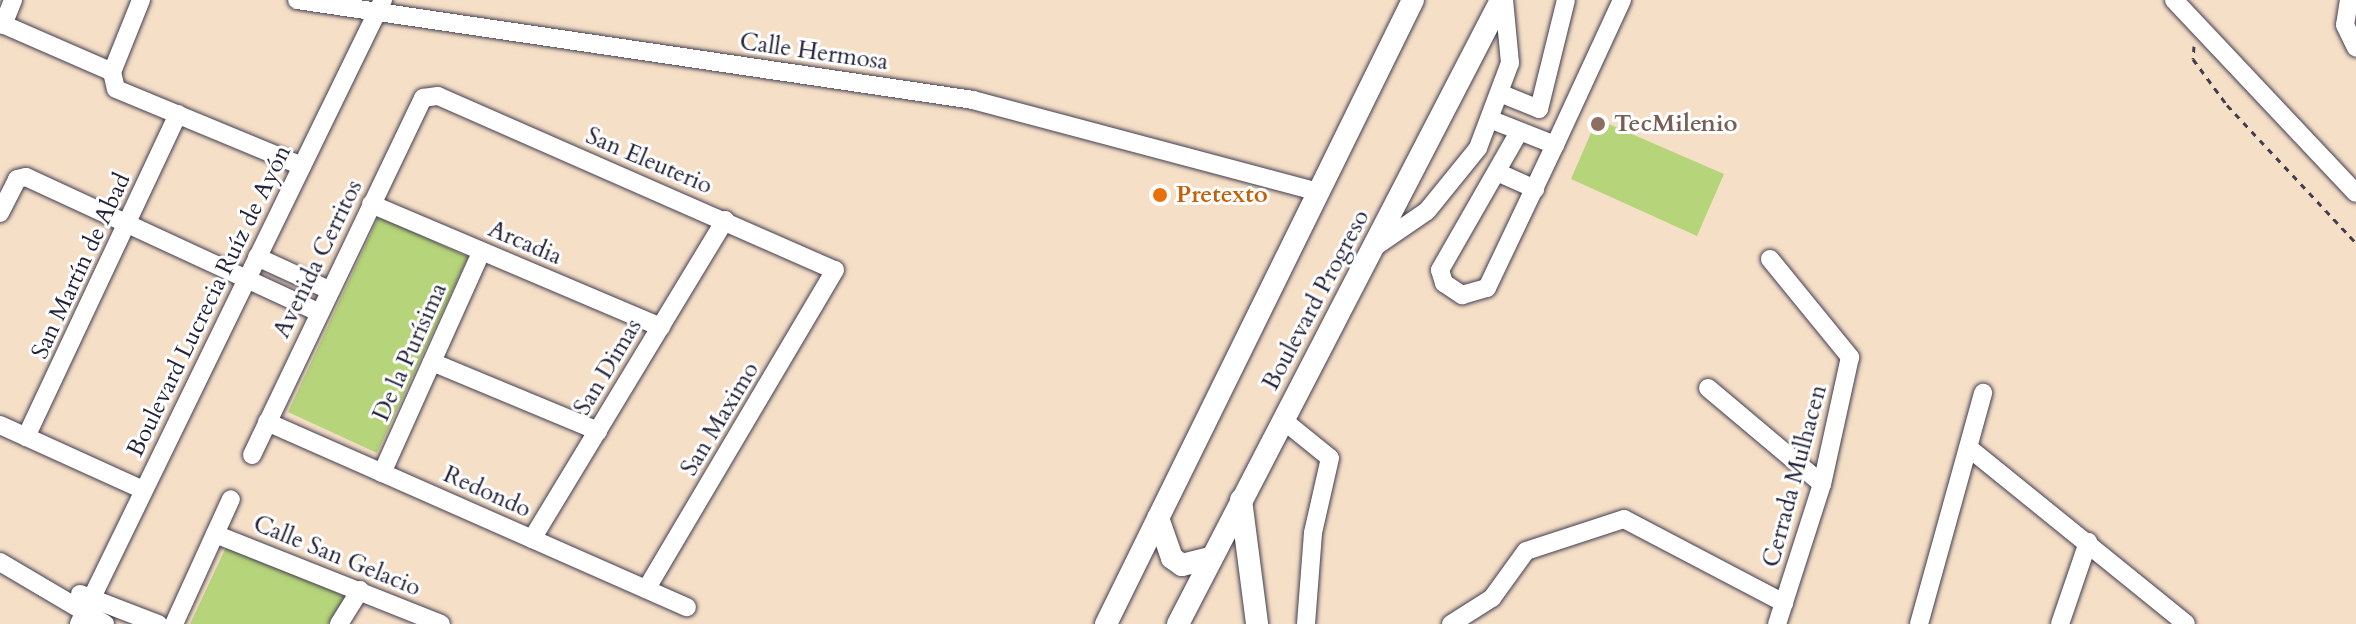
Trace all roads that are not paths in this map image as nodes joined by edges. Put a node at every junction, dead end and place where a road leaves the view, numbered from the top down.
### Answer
1 (13, 0) edge
2 (141, 0) edge
3 (297, 0) edge
4 (1413, 0) edge
5 (1502, 0) edge
6 (1566, 0) edge
7 (1622, 0) edge
8 (2174, 0) edge
9 (2349, 0) edge
10 (380, 8) edge
11 (2, 24) edge
12 (2356, 48) edge
13 (114, 80) junction
14 (1502, 94) junction
15 (438, 96) joint
16 (178, 114) junction
17 (1492, 120) junction
18 (1519, 132) junction
19 (1555, 145) junction
20 (302, 166) junction
21 (1497, 172) junction
22 (1535, 189) junction
23 (1315, 191) junction
24 (2356, 193) edge
25 (371, 204) junction
26 (0, 213) edge
27 (725, 220) junction
28 (128, 224) junction
29 (1373, 248) junction
30 (482, 251) junction
31 (257, 257) junction
32 (1770, 259) dead end
33 (835, 275) joint
34 (246, 280) junction
35 (329, 290) junction
36 (318, 312) junction
37 (661, 327) junction
38 (432, 362) junction
39 (1708, 388) dead end
40 (1983, 393) dead end
41 (1283, 420) junction
42 (267, 422) junction
43 (0, 425) edge
44 (598, 431) junction
45 (26, 437) junction
46 (1969, 448) junction
47 (252, 455) dead end
48 (382, 473) junction
49 (1822, 484) junction
50 (143, 490) junction
51 (231, 499) dead end
52 (1241, 500) junction
53 (1158, 518) junction
54 (215, 534) junction
55 (532, 539) junction
56 (2088, 542) junction
57 (1210, 558) junction
58 (0, 562) edge
59 (646, 589) junction
60 (360, 590) junction
61 (61, 593) junction
62 (93, 595) junction
63 (1784, 603) junction
64 (687, 607) dead end
65 (81, 619) edge
66 (105, 624) edge
67 (158, 624) edge
68 (174, 624) edge
69 (339, 624) edge
70 (441, 624) edge
71 (1106, 624) edge
72 (1178, 624) edge
73 (1257, 624) edge
74 (1306, 624) edge
75 (1451, 624) edge
76 (1777, 624) edge
77 (1919, 624) edge
78 (2060, 624) edge
79 (2186, 624) edge

1 - 11 street
2 - 13 street
3 - 10 street, Calle Hermosa
4 - 23 main road, Boulevard Progreso
5 - 14 street
5 - 29 main road, Boulevard Progreso
6 - 14 street
7 - 19 street
8 - 24 street
9 - 12 street
10 - 20 street, Boulevard Lucrecia Ruíz de Ayón
10 - 23 street, Calle Hermosa
11 - 13 street
13 - 16 street
14 - 17 street
15 - 25 street, Avenida Cerritos
15 - 27 street, San Eleuterio
16 - 20 street
16 - 28 street, San Martín de Abad
17 - 18 street
17 - 29 street
18 - 19 street
18 - 21 street
19 - 22 street
20 - 31 street, Boulevard Lucrecia Ruíz de Ayón
21 - 22 street
21 - 22 street
23 - 53 main road, Boulevard Progreso
25 - 30 street, Arcadia
25 - 35 street, Avenida Cerritos
26 - 28 street
27 - 33 street, San Eleuterio
27 - 37 street, San Dimas
28 - 34 street
28 - 45 street, San Martín de Abad
29 - 41 main road, Boulevard Progreso
30 - 37 street, Arcadia
30 - 38 street, De la Purísima
31 - 34 street, Boulevard Lucrecia Ruíz de Ayón
31 - 35 street
32 - 49 street, Cerrada Mulhacen
33 - 59 street, San Maximo
34 - 36 street
34 - 50 street, Boulevard Lucrecia Ruíz de Ayón
35 - 36 street, Avenida Cerritos
36 - 42 street, Avenida Cerritos
37 - 44 street, San Dimas
38 - 44 street
38 - 48 street, De la Purísima
39 - 49 street
40 - 46 street
41 - 52 main road, Boulevard Progreso
41 - 74 street
42 - 47 street, Avenida Cerritos
42 - 48 street, Redondo
43 - 45 street
44 - 55 street, San Dimas
45 - 50 street
46 - 56 street
46 - 77 street
48 - 55 street, Redondo
49 - 63 street, Cerrada Mulhacen
50 - 62 street, Boulevard Lucrecia Ruíz de Ayón
51 - 54 street
52 - 57 main road, Boulevard Progreso
52 - 73 main road
53 - 57 main road
53 - 71 main road, Boulevard Progreso
54 - 60 street, Calle San Gelacio
54 - 68 street
55 - 59 street, Redondo
56 - 78 street
56 - 79 street
57 - 72 main road, Boulevard Progreso
58 - 61 street
59 - 64 street, Redondo
60 - 69 street
60 - 70 street, Calle San Gelacio
61 - 62 street
61 - 65 street
62 - 65 street, Boulevard Lucrecia Ruíz de Ayón
62 - 67 street
63 - 75 street
63 - 76 street, Cerrada Mulhacen
65 - 66 street

